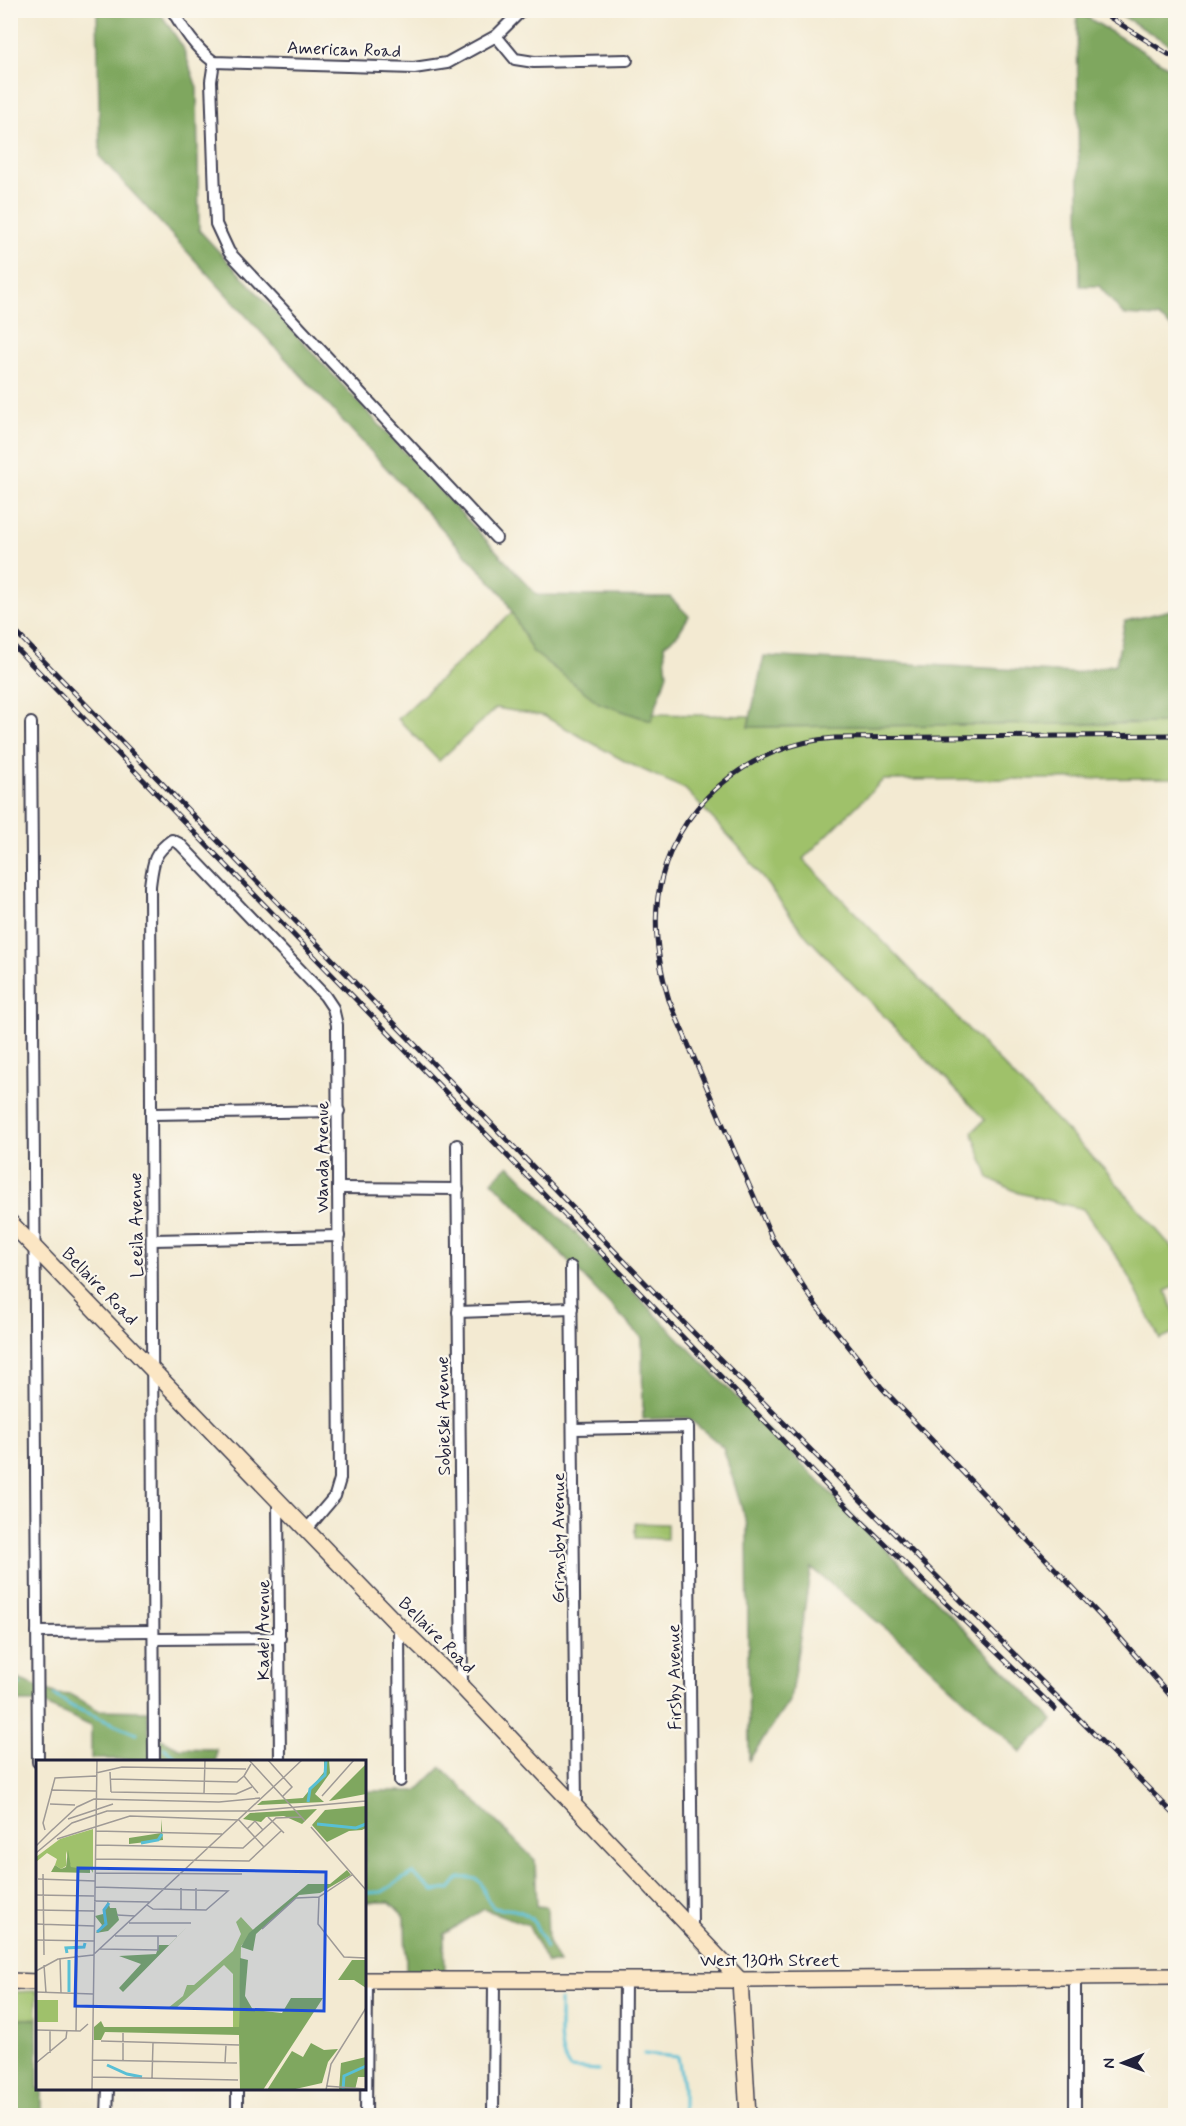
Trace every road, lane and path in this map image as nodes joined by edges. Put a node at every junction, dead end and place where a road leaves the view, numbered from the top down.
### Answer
1 (172, 10) edge
2 (522, 10) edge
3 (496, 36) junction
4 (627, 60) dead end
5 (214, 62) junction
6 (496, 538) dead end
7 (31, 723) dead end
8 (172, 840) joint
9 (339, 1111) junction
10 (151, 1114) junction
11 (457, 1145) dead end
12 (338, 1188) junction
13 (458, 1189) junction
14 (10, 1222) edge
15 (339, 1236) junction
16 (153, 1240) junction
17 (35, 1248) junction
18 (571, 1267) dead end
19 (572, 1308) junction
20 (458, 1312) junction
21 (154, 1369) junction
22 (574, 1429) junction
23 (278, 1499) junction
24 (308, 1530) junction
25 (399, 1626) junction
26 (37, 1632) junction
27 (153, 1635) junction
28 (280, 1638) junction
29 (462, 1687) junction
30 (38, 1760) edge
31 (154, 1760) edge
32 (280, 1760) edge
33 (400, 1781) dead end
34 (576, 1808) junction
35 (692, 1927) junction
36 (1075, 1976) junction
37 (1176, 1976) edge
38 (626, 1979) junction
39 (366, 1980) edge
40 (494, 1980) junction
41 (740, 1980) junction
42 (10, 1981) edge
43 (36, 1982) edge
44 (108, 2090) edge
45 (237, 2090) edge
46 (107, 2115) edge
47 (237, 2115) edge
48 (366, 2115) edge
49 (493, 2115) edge
50 (624, 2115) edge
51 (748, 2115) edge
52 (1075, 2115) edge

1 - 5 street
2 - 3 street, American Road
3 - 4 street
3 - 5 street, American Road
5 - 6 street
7 - 17 street
8 - 9 street, Wanda Avenue
8 - 10 street, Leeila Avenue
9 - 10 street
9 - 12 street, Wanda Avenue
10 - 16 street, Leeila Avenue
11 - 13 street, Sobieski Avenue
12 - 13 street
12 - 15 street, Wanda Avenue
13 - 20 street, Sobieski Avenue
14 - 17 street, Bellaire Road
15 - 16 street
15 - 24 street, Wanda Avenue
16 - 21 street, Leeila Avenue
17 - 21 street, Bellaire Road
17 - 26 street
18 - 19 street, Grimsby Avenue
19 - 20 street
19 - 22 street, Grimsby Avenue
20 - 29 street, Sobieski Avenue
21 - 23 street, Bellaire Road
21 - 27 street, Leeila Avenue
22 - 34 street, Grimsby Avenue
22 - 35 street, Firsby Avenue
23 - 24 street, Bellaire Road
23 - 28 street, Kadel Avenue
24 - 25 street, Bellaire Road
25 - 29 street, Bellaire Road
25 - 33 street
26 - 27 street
26 - 30 street
27 - 28 street
27 - 31 street, Leeila Avenue
28 - 32 street, Kadel Avenue
29 - 34 street, Bellaire Road
34 - 35 street, Bellaire Road
35 - 41 street, Bellaire Road
36 - 37 street, West 130th Street
36 - 41 street, West 130th Street
36 - 52 street
38 - 40 street, West 130th Street
38 - 41 street, West 130th Street
38 - 50 street
39 - 40 street, West 130th Street
39 - 48 street
40 - 49 street
41 - 51 street
42 - 43 street
44 - 46 street
45 - 47 street

